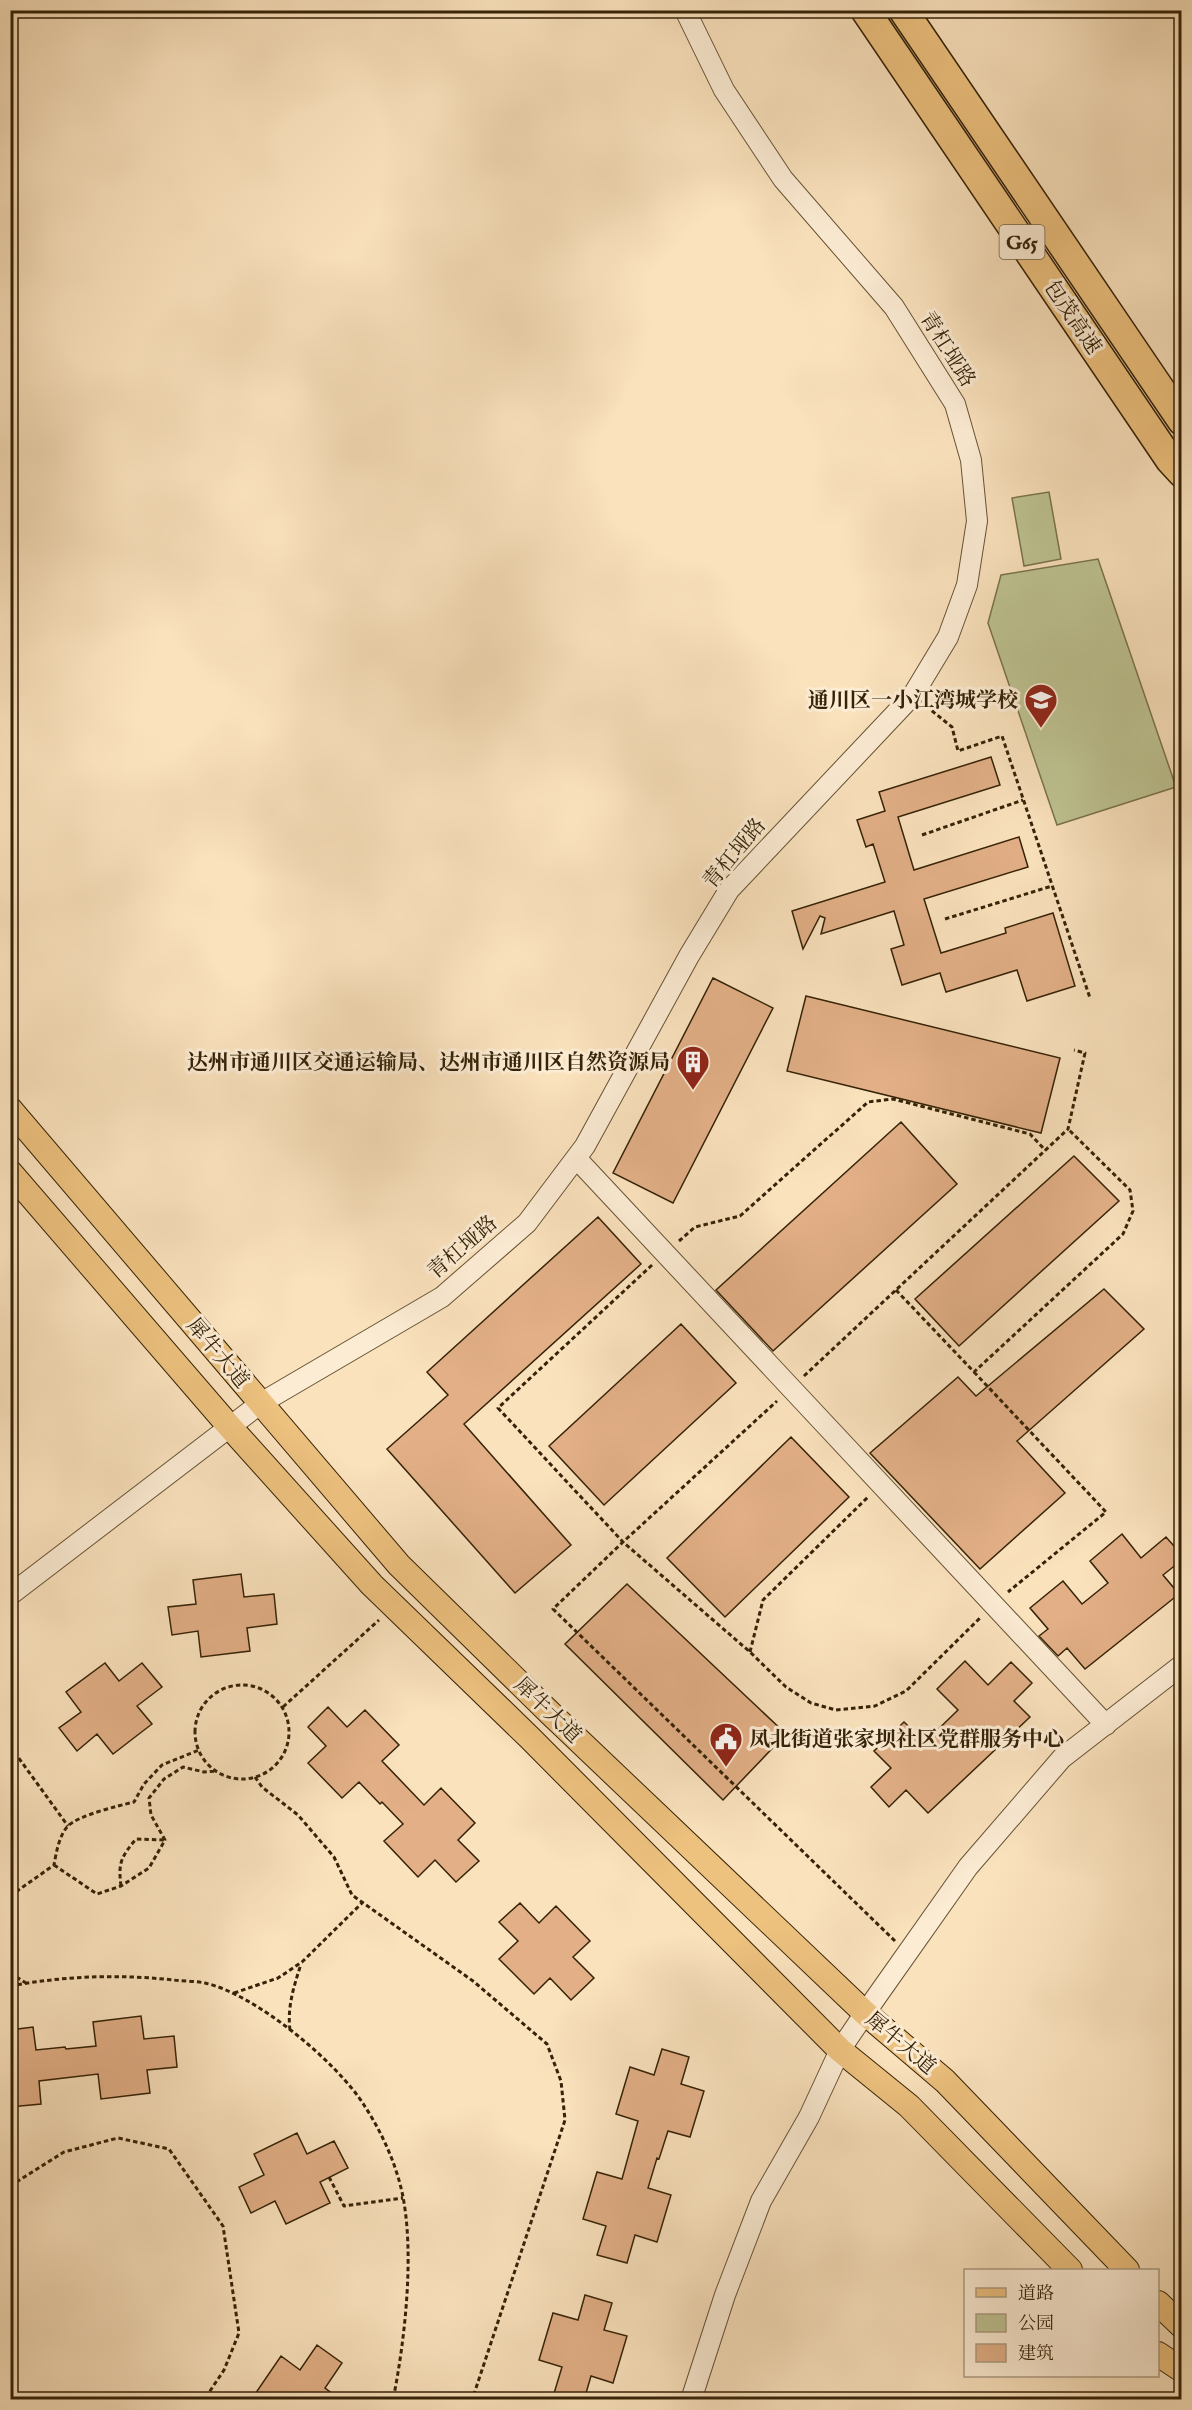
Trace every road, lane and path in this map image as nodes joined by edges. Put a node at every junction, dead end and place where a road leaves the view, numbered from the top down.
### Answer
1 (685, 10) edge
2 (865, 10) edge
3 (903, 10) edge
4 (1182, 421) edge
5 (1182, 473) edge
6 (913, 695) junction
7 (1023, 800) junction
8 (922, 835) dead end
9 (1052, 886) junction
10 (945, 919) dead end
11 (1090, 998) dead end
12 (10, 1108) edge
13 (1068, 1129) dead end
14 (1045, 1150) dead end
15 (576, 1158) junction
16 (10, 1172) edge
17 (664, 1253) junction
18 (896, 1290) dead end
19 (974, 1372) junction
20 (261, 1403) junction
21 (229, 1426) junction
22 (881, 1484) junction
23 (10, 1595) edge
24 (993, 1604) junction
25 (394, 1606) junction
26 (750, 1652) junction
27 (1182, 1665) edge
28 (283, 1707) junction
29 (1106, 1725) junction
30 (10, 1746) edge
31 (199, 1750) junction
32 (216, 1771) junction
33 (255, 1777) junction
34 (68, 1826) junction
35 (165, 1840) junction
36 (54, 1865) junction
37 (121, 1886) junction
38 (10, 1896) edge
39 (363, 1902) junction
40 (907, 1953) junction
41 (302, 1962) junction
42 (10, 1973) edge
43 (26, 1983) junction
44 (10, 1986) edge
45 (232, 1994) junction
46 (865, 2013) junction
47 (290, 2030) junction
48 (840, 2050) junction
49 (329, 2177) dead end
50 (10, 2186) edge
51 (403, 2198) junction
52 (1068, 2269) edge
53 (1125, 2269) edge
54 (1159, 2303) edge
55 (1182, 2326) edge
56 (1159, 2355) edge
57 (1182, 2370) edge
58 (204, 2400) edge
59 (393, 2400) edge
60 (472, 2400) edge
61 (691, 2400) edge

1 - 6 street, 青杠垭路
2 - 5 highway, 包茂高速 / G65
3 - 4 highway, 包茂高速 / G65
6 - 7 path
6 - 15 street, 青杠垭路
7 - 8 path
7 - 9 path
9 - 10 path
9 - 11 path
12 - 20 main road, 犀牛大道
13 - 19 path
14 - 17 path
15 - 17 street
15 - 20 street, 青杠垭路
16 - 21 main road, 犀牛大道
17 - 22 street
18 - 19 path
19 - 24 path
20 - 21 street, 青杠垭路
20 - 46 main road, 犀牛大道
21 - 23 street, 青杠垭路
21 - 25 main road, 犀牛大道
22 - 24 street
22 - 26 path
24 - 26 path
24 - 29 street
25 - 28 path
25 - 48 main road, 犀牛大道
26 - 40 path
27 - 29 street
28 - 31 path
28 - 33 path
29 - 40 street
30 - 34 path
31 - 32 path
31 - 34 path
32 - 33 path
32 - 35 path
33 - 39 path
34 - 36 path
35 - 37 path
35 - 37 path
36 - 37 path
36 - 38 path
39 - 41 path
39 - 60 path
40 - 46 street
41 - 45 path
41 - 47 path
42 - 43 path
43 - 44 path
43 - 45 path
45 - 47 path
46 - 48 street
46 - 53 main road, 犀牛大道
47 - 51 path
48 - 52 main road, 犀牛大道
48 - 61 street
49 - 51 path
50 - 58 path
51 - 59 path
54 - 55 main road
56 - 57 main road

